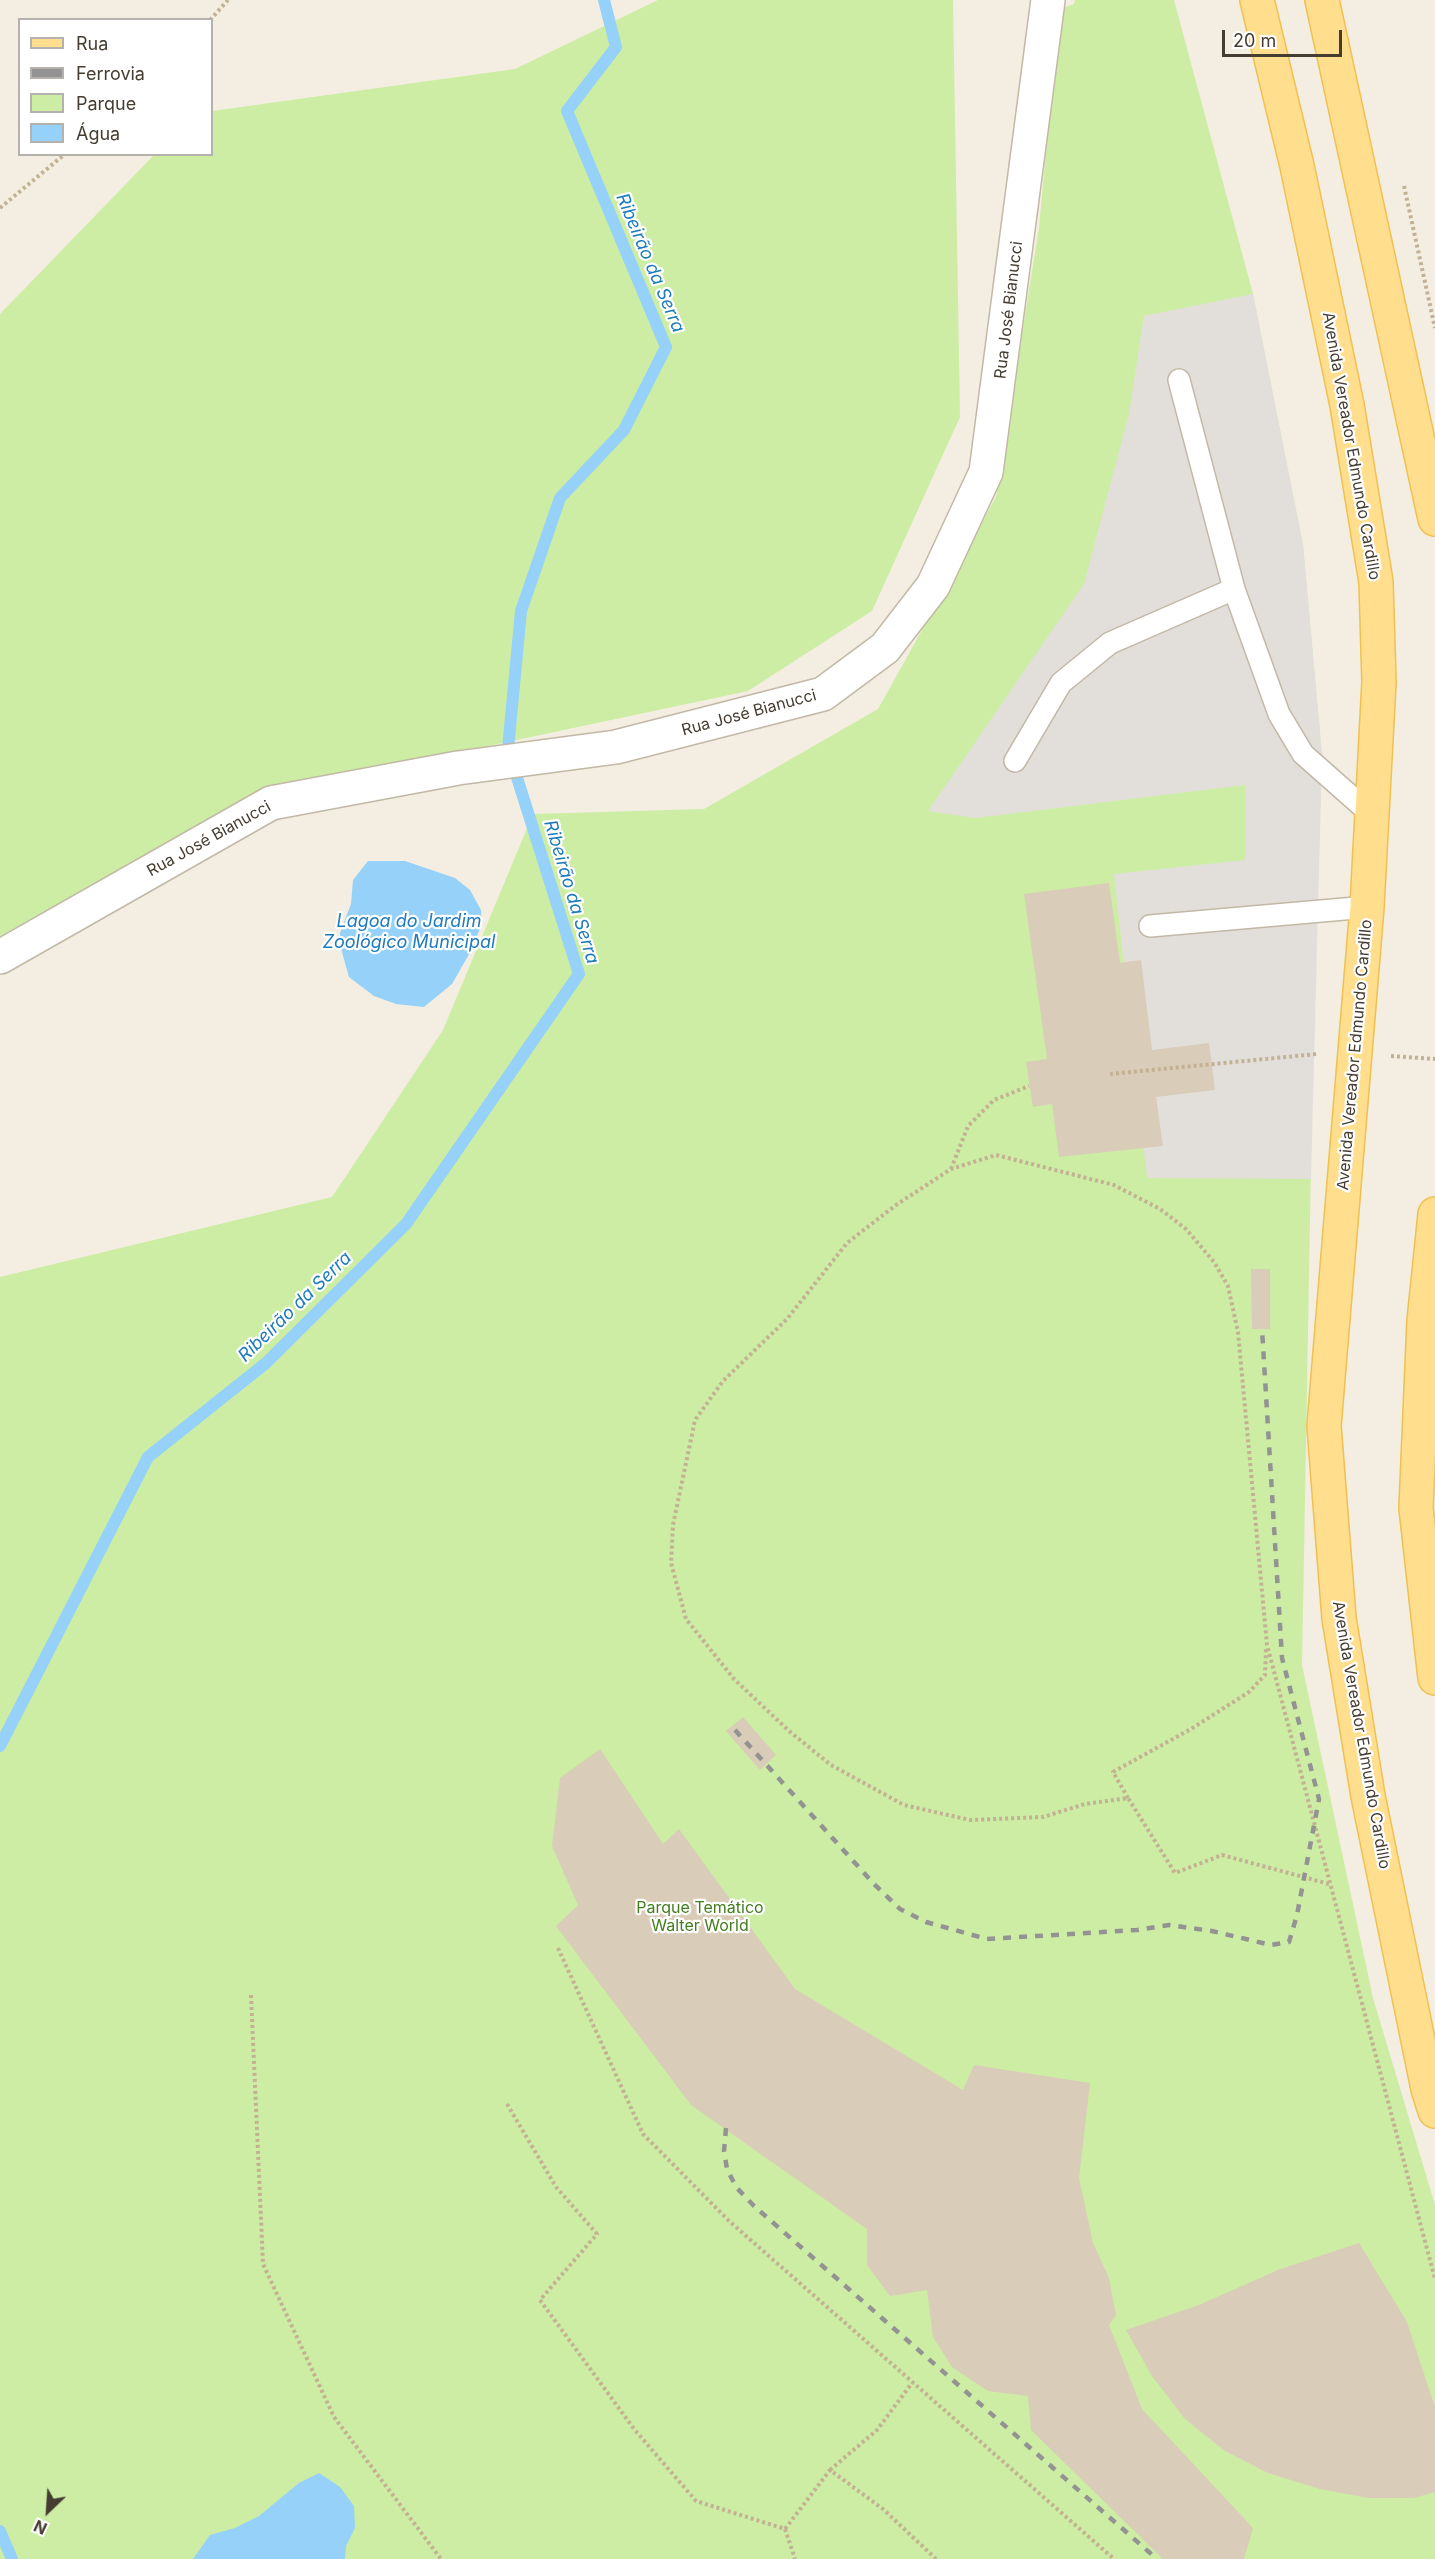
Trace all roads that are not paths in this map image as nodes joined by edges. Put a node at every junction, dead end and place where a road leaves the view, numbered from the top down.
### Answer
1 (1048, 0) edge
2 (1257, 0) edge
3 (1322, 0) edge
4 (1179, 380) dead end
5 (1435, 519) edge
6 (1234, 589) junction
7 (1015, 761) dead end
8 (1372, 815) junction
9 (1367, 907) junction
10 (1150, 926) dead end
11 (0, 957) edge
12 (1435, 1214) edge
13 (1435, 1678) edge
14 (1435, 2111) edge

1 - 11 street, Rua José Bianucci
2 - 8 main road, Avenida Vereador Edmundo Cardillo
3 - 5 main road
4 - 6 lane
6 - 7 lane
6 - 8 lane
8 - 9 main road, Avenida Vereador Edmundo Cardillo
9 - 10 lane
9 - 14 main road, Avenida Vereador Edmundo Cardillo
12 - 13 main road

